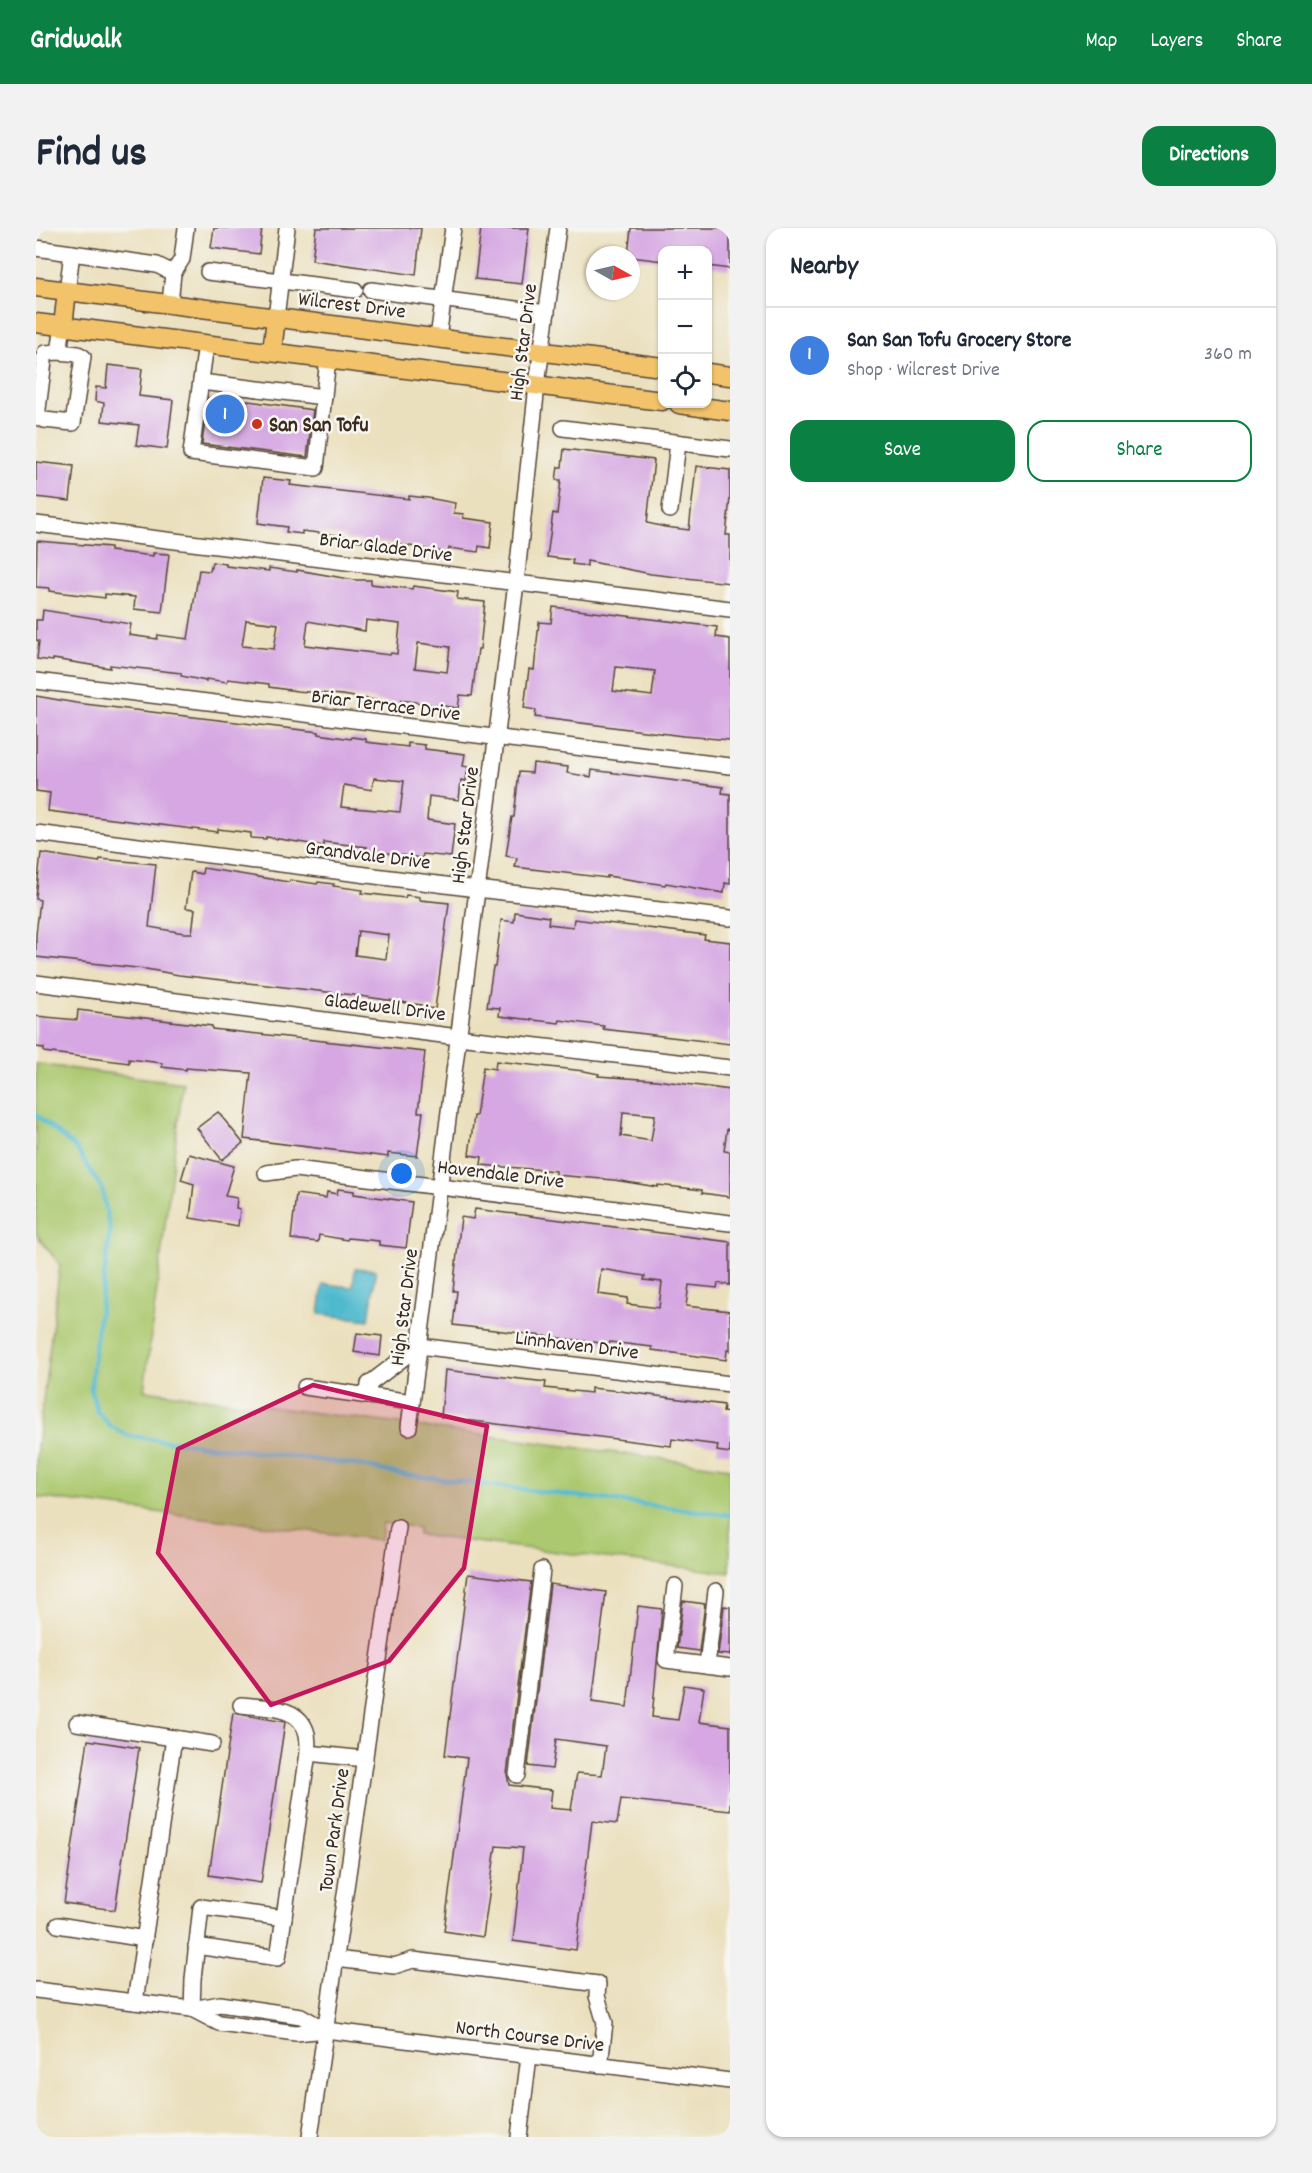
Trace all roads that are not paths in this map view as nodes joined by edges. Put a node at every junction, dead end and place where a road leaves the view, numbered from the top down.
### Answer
1 (186, 228) edge
2 (287, 228) edge
3 (453, 228) edge
4 (558, 228) edge
5 (36, 248) edge
6 (72, 253) junction
7 (208, 272) dead end
8 (173, 273) junction
9 (281, 281) junction
10 (36, 287) edge
11 (355, 290) dead end
12 (371, 290) dead end
13 (67, 291) junction
14 (443, 299) junction
15 (170, 304) junction
16 (547, 312) junction
17 (276, 318) junction
18 (36, 323) edge
19 (63, 326) junction
20 (438, 338) junction
21 (206, 344) junction
22 (272, 351) junction
23 (543, 351) junction
24 (59, 352) junction
25 (328, 358) junction
26 (658, 366) edge
27 (712, 374) edge
28 (730, 376) edge
29 (201, 382) junction
30 (537, 385) junction
31 (324, 397) junction
32 (658, 400) edge
33 (708, 408) edge
34 (730, 411) edge
35 (562, 428) dead end
36 (678, 443) junction
37 (730, 450) edge
38 (670, 510) dead end
39 (36, 524) edge
40 (516, 583) junction
41 (730, 609) edge
42 (36, 681) edge
43 (496, 739) junction
44 (730, 766) edge
45 (36, 833) edge
46 (477, 889) junction
47 (730, 918) edge
48 (36, 983) edge
49 (458, 1036) junction
50 (730, 1068) edge
51 (266, 1173) dead end
52 (440, 1186) junction
53 (730, 1223) edge
54 (419, 1346) junction
55 (730, 1384) edge
56 (305, 1387) dead end
57 (368, 1396) junction
58 (412, 1402) junction
59 (409, 1427) dead end
60 (398, 1528) dead end
61 (542, 1570) dead end
62 (675, 1586) dead end
63 (716, 1591) dead end
64 (707, 1665) junction
65 (730, 1668) edge
66 (241, 1705) dead end
67 (77, 1723) dead end
68 (174, 1738) junction
69 (212, 1744) dead end
70 (308, 1753) junction
71 (365, 1759) junction
72 (517, 1775) dead end
73 (284, 1918) junction
74 (58, 1925) dead end
75 (144, 1939) junction
76 (196, 1946) junction
77 (336, 1959) junction
78 (36, 1990) edge
79 (135, 2002) junction
80 (192, 2009) junction
81 (326, 2030) junction
82 (530, 2056) junction
83 (600, 2065) junction
84 (730, 2081) edge
85 (310, 2137) edge
86 (519, 2137) edge

1 - 8 street
2 - 9 street
3 - 14 street
4 - 16 street, High Star Drive
5 - 6 street
6 - 8 street
6 - 13 street
7 - 9 street
8 - 15 street
9 - 11 street
9 - 17 street
10 - 13 main road, Wilcrest Drive
12 - 14 street
13 - 15 main road, Wilcrest Drive
13 - 19 main road
14 - 16 street
14 - 20 street
15 - 17 main road, Wilcrest Drive
16 - 23 street, High Star Drive
17 - 20 main road, Wilcrest Drive
17 - 22 main road
18 - 19 main road
19 - 21 main road
19 - 24 street
20 - 23 main road, Wilcrest Drive
21 - 22 main road
21 - 29 street
22 - 25 main road
23 - 26 main road, Wilcrest Drive
23 - 30 street, High Star Drive
24 - 24 street
25 - 30 main road
25 - 31 street
27 - 28 main road
29 - 31 street
29 - 31 street
30 - 32 main road
30 - 40 street, High Star Drive
33 - 34 main road
35 - 36 street
36 - 37 street
36 - 38 street
39 - 40 street, Briar Glade Drive
40 - 41 street, Briar Glade Drive
40 - 43 street, High Star Drive
42 - 43 street, Briar Terrace Drive
43 - 44 street, Briar Terrace Drive
43 - 46 street, High Star Drive
45 - 46 street, Grandvale Drive
46 - 47 street, Grandvale Drive
46 - 49 street, High Star Drive
48 - 49 street, Gladewell Drive
49 - 50 street, Gladewell Drive
49 - 52 street, High Star Drive
51 - 52 street, Havendale Drive
52 - 53 street, Havendale Drive
52 - 54 street, High Star Drive
54 - 55 street, Linnhaven Drive
54 - 57 street
54 - 58 street, High Star Drive
56 - 57 street
57 - 58 street
58 - 59 street, High Star Drive
60 - 71 street, Town Park Drive
61 - 72 street
62 - 64 street
63 - 64 street
64 - 65 street
66 - 70 street
67 - 68 street
68 - 69 street
68 - 75 street
70 - 71 street
70 - 73 street
71 - 77 street, Town Park Drive
73 - 76 street
73 - 76 street
74 - 75 street
75 - 79 street
76 - 80 street
77 - 81 street, Town Park Drive
77 - 83 street
78 - 79 street, North Course Drive
79 - 80 street, North Course Drive
80 - 81 street, North Course Drive
81 - 82 street, North Course Drive
81 - 85 street, Town Park Drive
82 - 83 street, North Course Drive
82 - 86 street
83 - 84 street, North Course Drive

